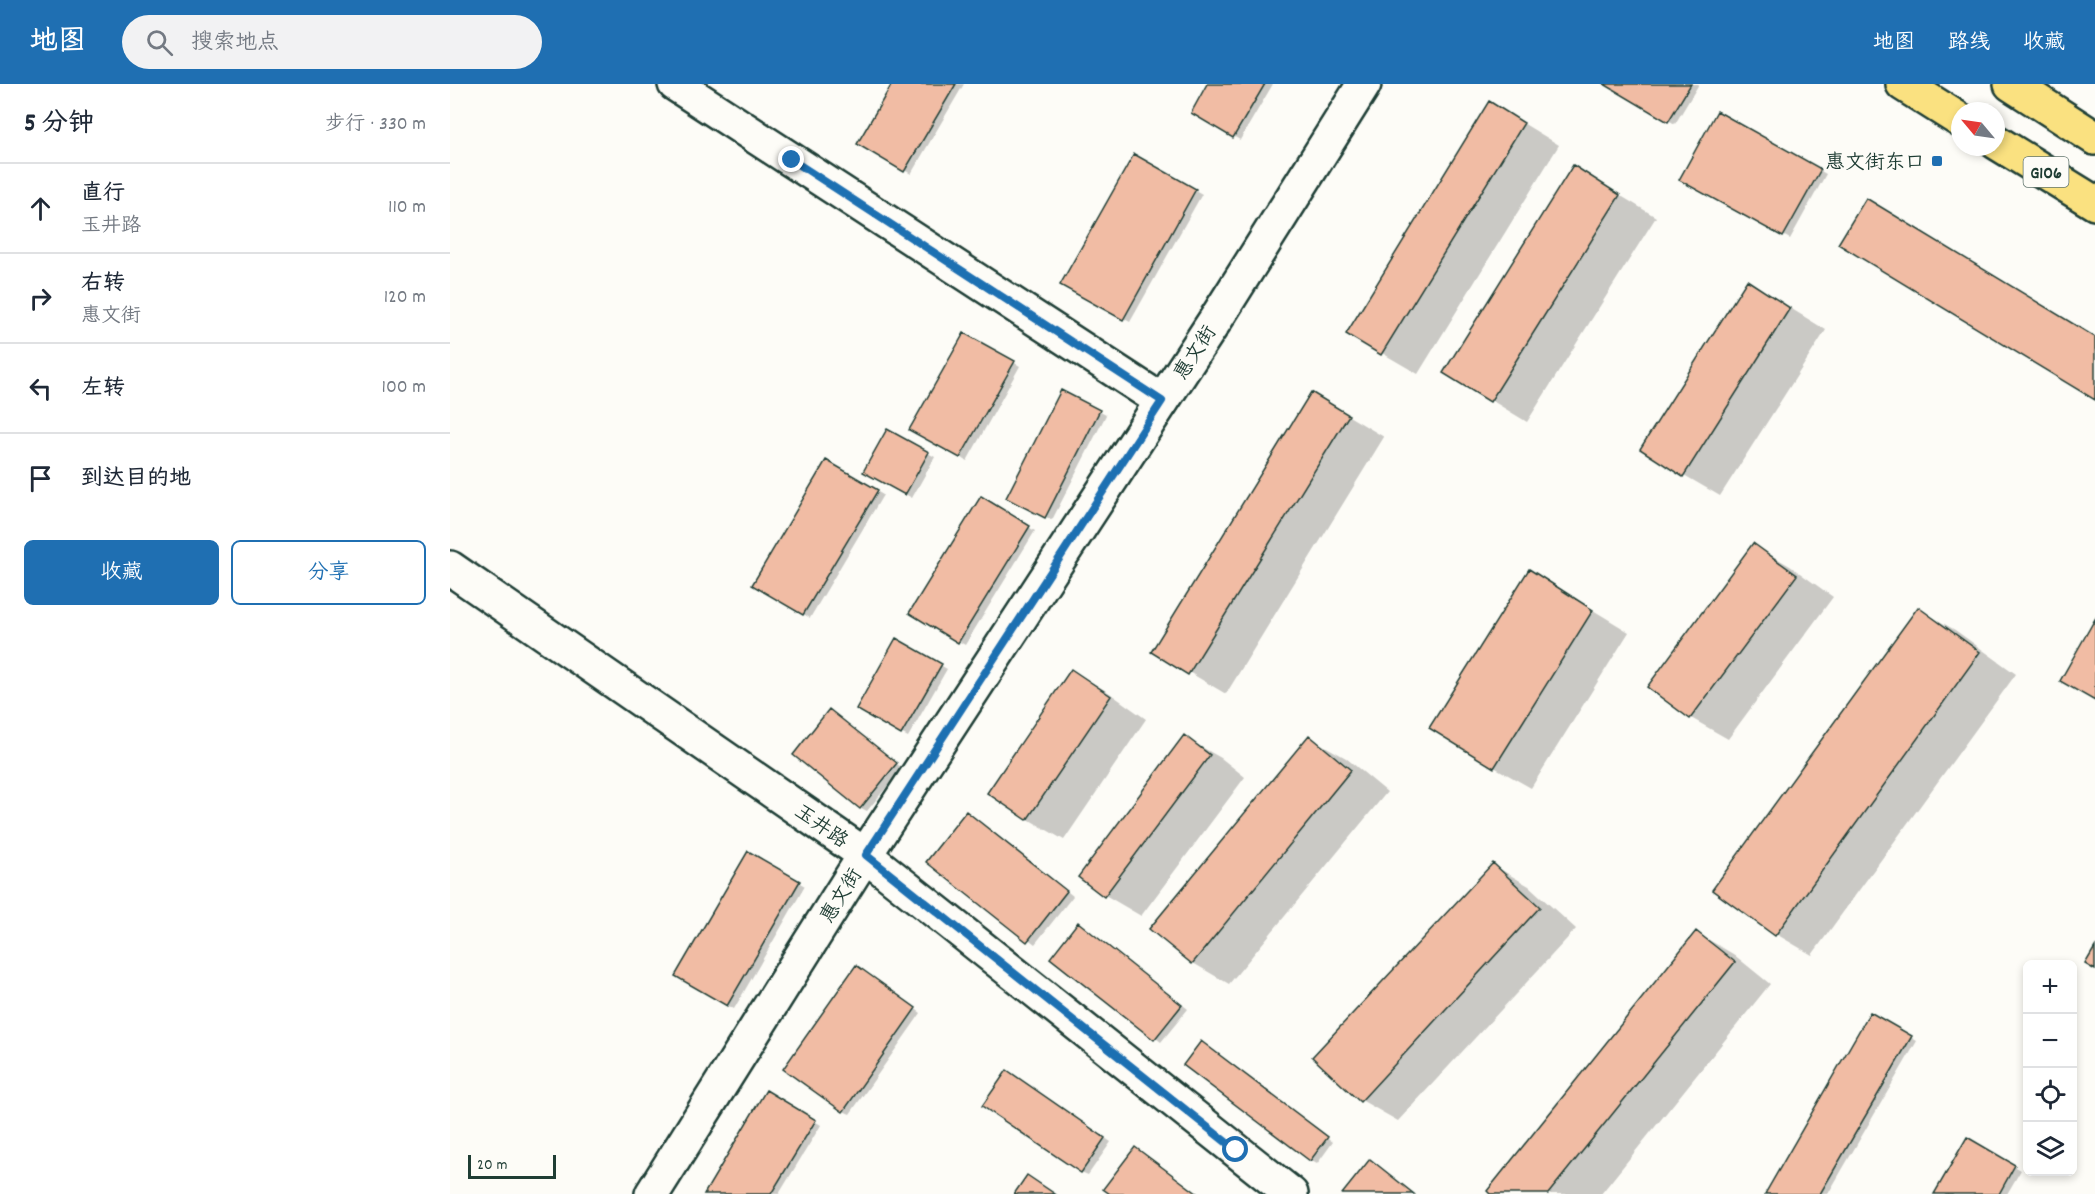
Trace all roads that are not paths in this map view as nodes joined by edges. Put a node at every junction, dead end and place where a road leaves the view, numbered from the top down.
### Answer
1 (675, 84) edge
2 (1364, 84) edge
3 (1903, 84) edge
4 (2011, 84) edge
5 (1951, 114) edge
6 (2095, 138) edge
7 (2005, 147) edge
8 (2095, 202) edge
9 (1162, 401) junction
10 (450, 568) edge
11 (866, 855) junction
12 (652, 1194) edge
13 (1291, 1194) edge

1 - 9 street
2 - 9 street, 惠文街
3 - 5 highway
4 - 6 highway
7 - 8 highway, G106
9 - 11 street, 惠文街
10 - 11 street, 玉井路
11 - 12 street, 惠文街
11 - 13 street, 玉井路

